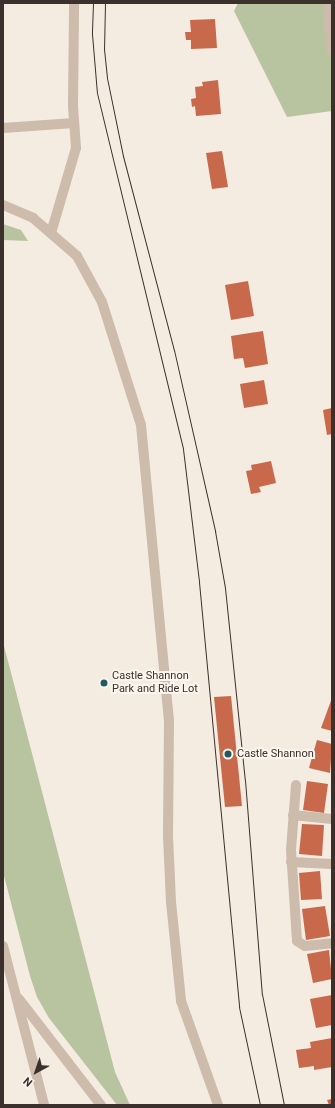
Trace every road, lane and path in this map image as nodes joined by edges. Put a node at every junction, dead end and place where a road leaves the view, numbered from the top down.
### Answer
1 (74, 3) edge
2 (329, 3) edge
3 (332, 51) edge
4 (74, 122) junction
5 (3, 128) edge
6 (3, 205) edge
7 (51, 233) junction
8 (296, 785) dead end
9 (293, 815) junction
10 (332, 819) edge
11 (292, 862) junction
12 (332, 864) edge
13 (332, 943) edge
14 (3, 946) edge
15 (16, 996) junction
16 (44, 1105) edge
17 (101, 1105) edge
18 (218, 1105) edge

1 - 4 street
2 - 3 street
4 - 5 street
4 - 7 street
6 - 7 street
7 - 18 street
8 - 9 street
9 - 10 street
9 - 11 street
11 - 12 street
11 - 13 street
14 - 15 street
15 - 16 street
15 - 17 street

